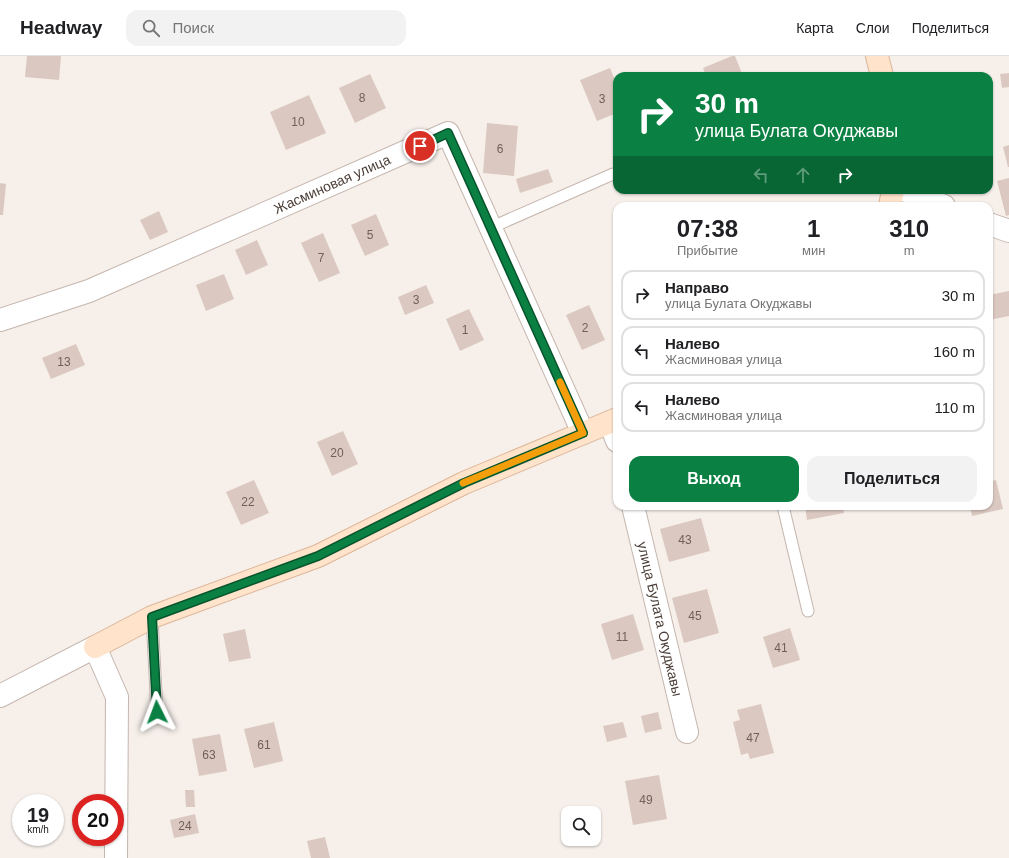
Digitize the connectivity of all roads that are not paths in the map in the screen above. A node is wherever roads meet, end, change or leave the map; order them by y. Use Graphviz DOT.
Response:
graph roads {
  1 [pos="877,56"];
  2 [pos="881,72"];
  3 [pos="613,174"];
  4 [pos="914,194"];
  5 [pos="934,202"];
  6 [pos="993,225"];
  7 [pos="490,228"];
  8 [pos="1009,231"];
  9 [pos="0,320"];
  10 [pos="613,427"];
  11 [pos="583,433"];
  12 [pos="634,510"];
  13 [pos="784,510"];
  14 [pos="808,611"];
  15 [pos="152,617"];
  16 [pos="95,647"];
  17 [pos="0,696"];
  18 [pos="157,712"];
  19 [pos="687,732"];
  20 [pos="116,858"];
  1 -- 2 [label="street"];
  3 -- 7 [label="lane"];
  4 -- 5 [label="street"];
  6 -- 8 [label="street"];
  7 -- 9 [label="street, Жасминовая улица"];
  7 -- 11 [label="street, Жасминовая улица"];
  10 -- 11 [label="street"];
  11 -- 15 [label="street"];
  12 -- 19 [label="street, улица Булата Окуджавы"];
  13 -- 14 [label="lane"];
  15 -- 16 [label="street"];
  15 -- 18 [label="lane"];
  16 -- 17 [label="street"];
  16 -- 20 [label="street"];
}
